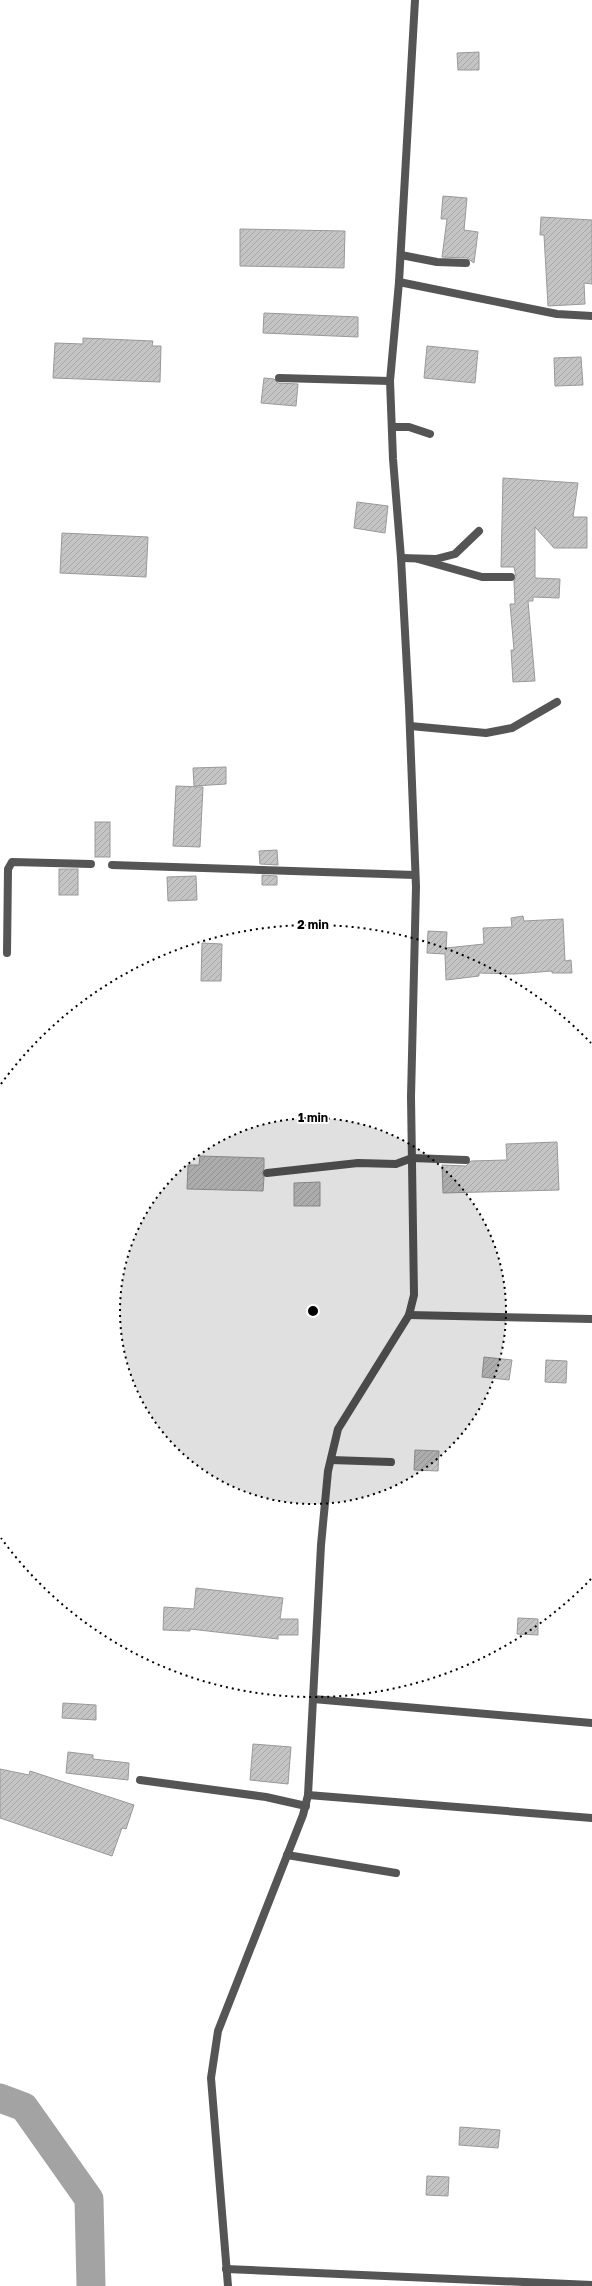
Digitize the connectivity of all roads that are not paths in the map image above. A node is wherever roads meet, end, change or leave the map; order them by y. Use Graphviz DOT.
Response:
graph roads {
  1 [pos="415,0"];
  2 [pos="401,255"];
  3 [pos="466,263"];
  4 [pos="399,282"];
  5 [pos="592,316"];
  6 [pos="279,378"];
  7 [pos="390,381"];
  8 [pos="392,427"];
  9 [pos="430,434"];
  10 [pos="479,531"];
  11 [pos="401,558"];
  12 [pos="418,559"];
  13 [pos="511,577"];
  14 [pos="557,702"];
  15 [pos="410,726"];
  16 [pos="91,864"];
  17 [pos="112,865"];
  18 [pos="415,875"];
  19 [pos="7,953"];
  20 [pos="412,1158"];
  21 [pos="466,1160"];
  22 [pos="267,1173"];
  23 [pos="409,1315"];
  24 [pos="592,1319"];
  25 [pos="331,1460"];
  26 [pos="391,1462"];
  27 [pos="313,1699"];
  28 [pos="592,1723"];
  29 [pos="140,1780"];
  30 [pos="308,1795"];
  31 [pos="306,1806"];
  32 [pos="592,1818"];
  33 [pos="287,1855"];
  34 [pos="396,1873"];
  35 [pos="226,2269"];
  36 [pos="592,2285"];
  37 [pos="228,2286"];
  1 -- 2 [label="street"];
  2 -- 3 [label="street"];
  2 -- 4 [label="street"];
  4 -- 5 [label="street"];
  4 -- 7 [label="street"];
  6 -- 7 [label="street"];
  7 -- 8 [label="street"];
  8 -- 9 [label="street"];
  8 -- 11 [label="street"];
  10 -- 12 [label="street"];
  11 -- 12 [label="street"];
  11 -- 15 [label="street"];
  12 -- 13 [label="street"];
  14 -- 15 [label="street"];
  15 -- 18 [label="street"];
  16 -- 19 [label="street"];
  17 -- 18 [label="street"];
  18 -- 20 [label="street"];
  20 -- 21 [label="street"];
  20 -- 22 [label="street"];
  20 -- 23 [label="street"];
  23 -- 24 [label="street"];
  23 -- 25 [label="street"];
  25 -- 26 [label="street"];
  25 -- 27 [label="street"];
  27 -- 28 [label="street"];
  27 -- 30 [label="street"];
  29 -- 31 [label="street"];
  30 -- 31 [label="street"];
  30 -- 32 [label="street"];
  31 -- 33 [label="street"];
  33 -- 34 [label="street"];
  33 -- 35 [label="street"];
  35 -- 36 [label="street"];
  35 -- 37 [label="street"];
}
